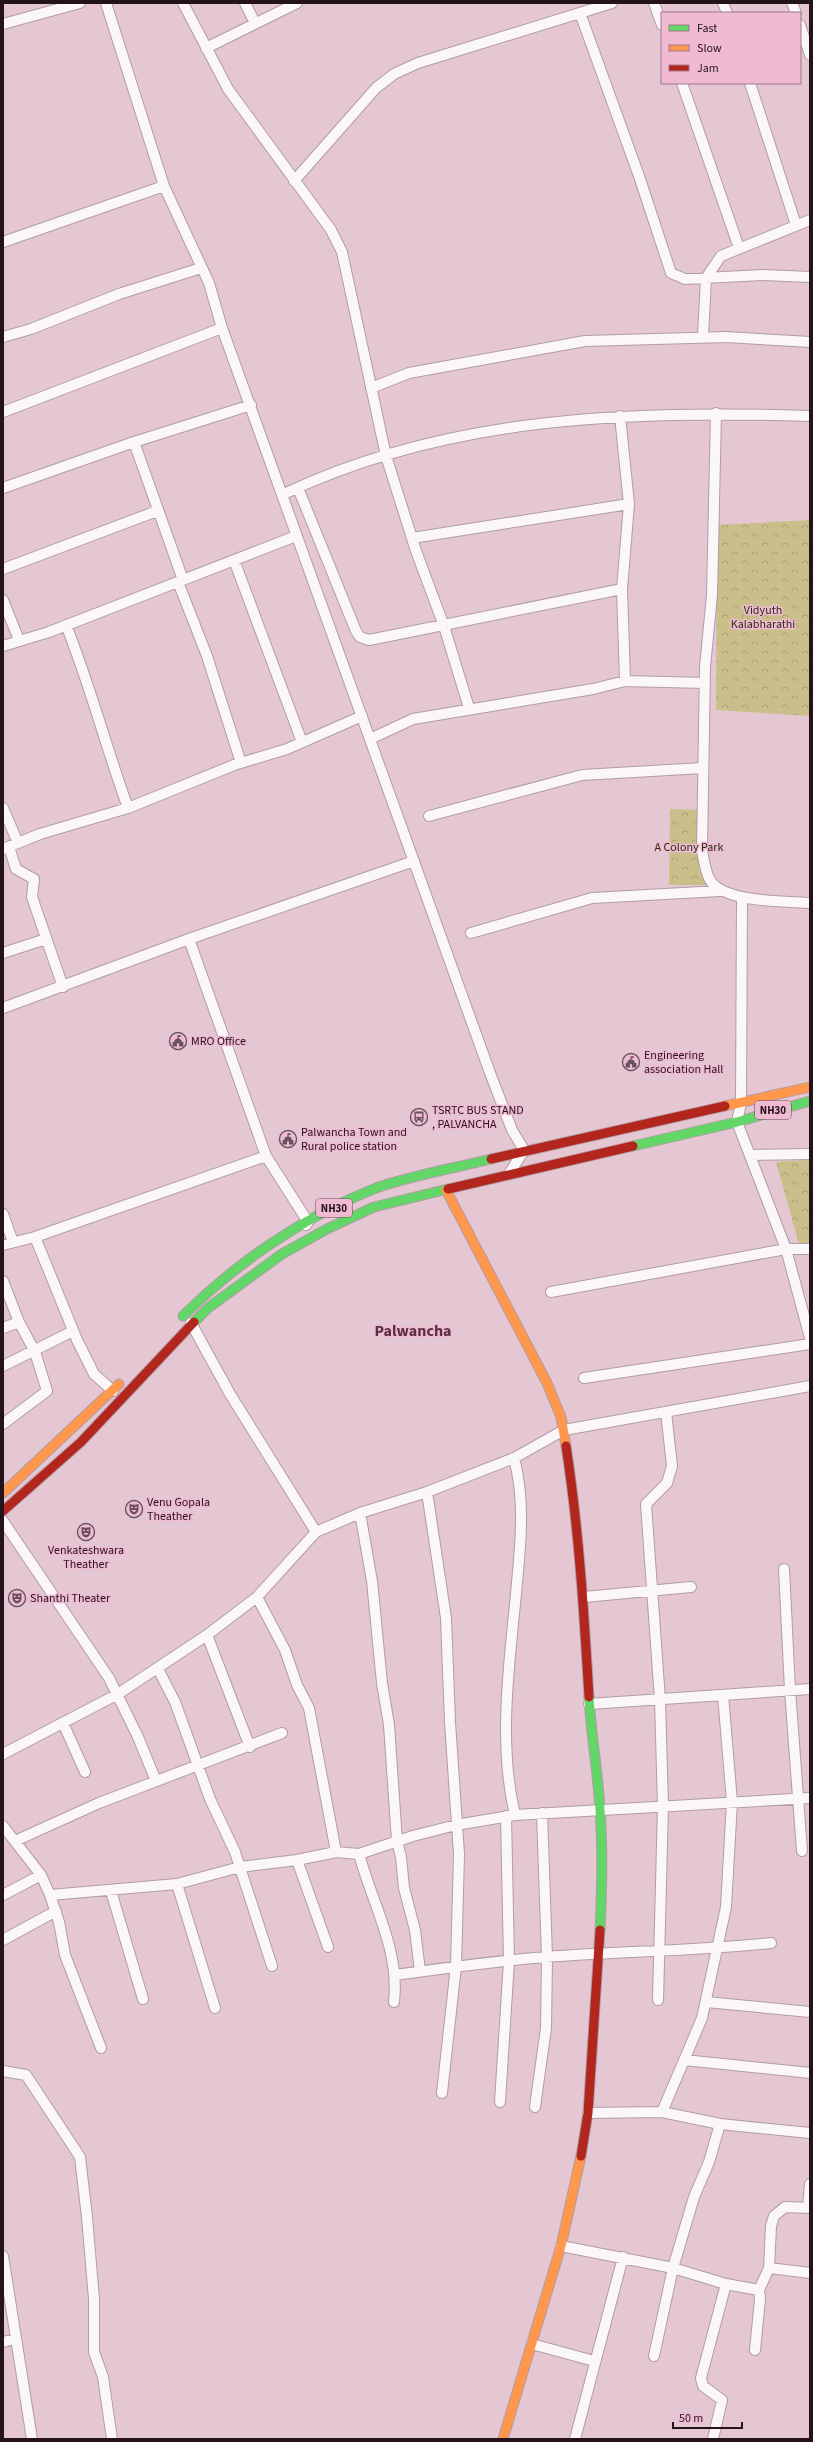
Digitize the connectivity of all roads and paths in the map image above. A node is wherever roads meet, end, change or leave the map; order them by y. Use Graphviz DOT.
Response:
graph roads {
  1 [pos="80,3"];
  2 [pos="106,3"];
  3 [pos="183,3"];
  4 [pos="245,3"];
  5 [pos="296,3"];
  6 [pos="612,3"];
  7 [pos="654,3"];
  8 [pos="580,13"];
  9 [pos="661,22"];
  10 [pos="255,23"];
  11 [pos="3,24"];
  12 [pos="801,29"];
  13 [pos="206,48"];
  14 [pos="810,55"];
  15 [pos="682,84"];
  16 [pos="750,84"];
  17 [pos="294,181"];
  18 [pos="164,186"];
  19 [pos="810,220"];
  20 [pos="796,224"];
  21 [pos="3,242"];
  22 [pos="739,248"];
  23 [pos="201,268"];
  24 [pos="810,277"];
  25 [pos="706,278"];
  26 [pos="222,328"];
  27 [pos="3,337"];
  28 [pos="704,337"];
  29 [pos="810,342"];
  30 [pos="371,388"];
  31 [pos="251,405"];
  32 [pos="4,410"];
  33 [pos="716,413"];
  34 [pos="620,416"];
  35 [pos="810,416"];
  36 [pos="134,442"];
  37 [pos="386,456"];
  38 [pos="3,488"];
  39 [pos="298,488"];
  40 [pos="286,493"];
  41 [pos="629,504"];
  42 [pos="157,511"];
  43 [pos="296,536"];
  44 [pos="412,538"];
  45 [pos="234,560"];
  46 [pos="3,569"];
  47 [pos="180,581"];
  48 [pos="622,589"];
  49 [pos="3,600"];
  50 [pos="66,625"];
  51 [pos="444,626"];
  52 [pos="19,640"];
  53 [pos="3,646"];
  54 [pos="625,681"];
  55 [pos="705,683"];
  56 [pos="469,708"];
  57 [pos="362,716"];
  58 [pos="370,739"];
  59 [pos="302,742"];
  60 [pos="241,763"];
  61 [pos="704,768"];
  62 [pos="3,808"];
  63 [pos="128,808"];
  64 [pos="429,816"];
  65 [pos="10,846"];
  66 [pos="414,861"];
  67 [pos="720,891"];
  68 [pos="742,897"];
  69 [pos="810,902"];
  70 [pos="471,933"];
  71 [pos="46,939"];
  72 [pos="189,939"];
  73 [pos="3,953"];
  74 [pos="63,987"];
  75 [pos="3,1008"];
  76 [pos="810,1086"];
  77 [pos="810,1101"];
  78 [pos="741,1103"];
  79 [pos="737,1122"];
  80 [pos="524,1150"];
  81 [pos="810,1154"];
  82 [pos="750,1155"];
  83 [pos="266,1156"];
  84 [pos="509,1174"];
  85 [pos="446,1190"];
  86 [pos="3,1214"];
  87 [pos="308,1222"];
  88 [pos="35,1237"];
  89 [pos="13,1242"];
  90 [pos="3,1245"];
  91 [pos="295,1247"];
  92 [pos="786,1249"];
  93 [pos="810,1249"];
  94 [pos="3,1281"];
  95 [pos="551,1292"];
  96 [pos="19,1322"];
  97 [pos="191,1323"];
  98 [pos="174,1324"];
  99 [pos="3,1328"];
  100 [pos="73,1331"];
  101 [pos="810,1338"];
  102 [pos="810,1344"];
  103 [pos="35,1352"];
  104 [pos="3,1366"];
  105 [pos="584,1378"];
  106 [pos="124,1380"];
  107 [pos="810,1386"];
  108 [pos="113,1391"];
  109 [pos="666,1412"];
  110 [pos="3,1424"];
  111 [pos="564,1430"];
  112 [pos="514,1458"];
  113 [pos="427,1492"];
  114 [pos="3,1493"];
  115 [pos="3,1511"];
  116 [pos="360,1513"];
  117 [pos="3,1521"];
  118 [pos="316,1532"];
  119 [pos="784,1569"];
  120 [pos="691,1587"];
  121 [pos="652,1592"];
  122 [pos="257,1597"];
  123 [pos="584,1597"];
  124 [pos="207,1635"];
  125 [pos="158,1669"];
  126 [pos="810,1688"];
  127 [pos="790,1690"];
  128 [pos="118,1694"];
  129 [pos="723,1695"];
  130 [pos="660,1700"];
  131 [pos="589,1704"];
  132 [pos="63,1723"];
  133 [pos="282,1733"];
  134 [pos="250,1747"];
  135 [pos="3,1754"];
  136 [pos="198,1766"];
  137 [pos="84,1772"];
  138 [pos="156,1781"];
  139 [pos="810,1798"];
  140 [pos="799,1799"];
  141 [pos="732,1802"];
  142 [pos="663,1806"];
  143 [pos="600,1809"];
  144 [pos="542,1813"];
  145 [pos="511,1816"];
  146 [pos="456,1825"];
  147 [pos="5,1831"];
  148 [pos="15,1841"];
  149 [pos="397,1841"];
  150 [pos="802,1851"];
  151 [pos="336,1852"];
  152 [pos="359,1854"];
  153 [pos="297,1860"];
  154 [pos="240,1867"];
  155 [pos="41,1875"];
  156 [pos="177,1884"];
  157 [pos="111,1891"];
  158 [pos="50,1895"];
  159 [pos="3,1896"];
  160 [pos="56,1911"];
  161 [pos="3,1940"];
  162 [pos="771,1943"];
  163 [pos="328,1947"];
  164 [pos="718,1949"];
  165 [pos="660,1952"];
  166 [pos="599,1955"];
  167 [pos="547,1957"];
  168 [pos="509,1961"];
  169 [pos="272,1966"];
  170 [pos="456,1966"];
  171 [pos="420,1971"];
  172 [pos="395,1975"];
  173 [pos="144,1999"];
  174 [pos="658,2000"];
  175 [pos="394,2002"];
  176 [pos="706,2002"];
  177 [pos="215,2008"];
  178 [pos="810,2012"];
  179 [pos="101,2048"];
  180 [pos="684,2060"];
  181 [pos="3,2071"];
  182 [pos="810,2073"];
  183 [pos="442,2093"];
  184 [pos="500,2102"];
  185 [pos="535,2107"];
  186 [pos="662,2112"];
  187 [pos="588,2113"];
  188 [pos="720,2124"];
  189 [pos="810,2133"];
  190 [pos="810,2184"];
  191 [pos="809,2208"];
  192 [pos="561,2246"];
  193 [pos="3,2256"];
  194 [pos="623,2258"];
  195 [pos="673,2268"];
  196 [pos="769,2268"];
  197 [pos="810,2272"];
  198 [pos="726,2284"];
  199 [pos="759,2290"];
  200 [pos="15,2339"];
  201 [pos="3,2342"];
  202 [pos="532,2344"];
  203 [pos="755,2350"];
  204 [pos="654,2356"];
  205 [pos="594,2361"];
  206 [pos="32,2439"];
  207 [pos="112,2439"];
  208 [pos="503,2439"];
  209 [pos="575,2439"];
  210 [pos="713,2439"];
  1 -- 11 [label="street"];
  2 -- 18 [label="street"];
  3 -- 13 [label="street"];
  4 -- 10 [label="street"];
  5 -- 10 [label="street"];
  6 -- 8 [label="street"];
  7 -- 9 [label="street"];
  8 -- 17 [label="street"];
  8 -- 25 [label="street"];
  10 -- 13 [label="street"];
  12 -- 14 [label="street"];
  13 -- 17 [label="street"];
  15 -- 22 [label="street"];
  16 -- 20 [label="street"];
  17 -- 30 [label="street"];
  18 -- 21 [label="street"];
  18 -- 23 [label="street"];
  19 -- 20 [label="street"];
  20 -- 22 [label="street"];
  22 -- 25 [label="street"];
  23 -- 26 [label="street"];
  23 -- 27 [label="street"];
  24 -- 25 [label="street"];
  25 -- 28 [label="street"];
  26 -- 31 [label="street"];
  26 -- 32 [label="street"];
  28 -- 29 [label="street"];
  28 -- 30 [label="street"];
  30 -- 37 [label="street"];
  31 -- 36 [label="street"];
  31 -- 43 [label="street"];
  33 -- 34 [label="street"];
  33 -- 35 [label="street"];
  33 -- 55 [label="street"];
  34 -- 37 [label="street"];
  34 -- 41 [label="street"];
  36 -- 38 [label="street"];
  36 -- 42 [label="street"];
  37 -- 39 [label="street"];
  37 -- 44 [label="street"];
  39 -- 40 [label="street"];
  39 -- 51 [label="street"];
  41 -- 44 [label="street"];
  41 -- 48 [label="street"];
  42 -- 46 [label="street"];
  42 -- 47 [label="street"];
  43 -- 45 [label="street"];
  43 -- 57 [label="street"];
  44 -- 51 [label="street"];
  45 -- 47 [label="street"];
  45 -- 59 [label="street"];
  47 -- 50 [label="street"];
  47 -- 60 [label="street"];
  48 -- 51 [label="street"];
  48 -- 54 [label="street"];
  49 -- 52 [label="street"];
  50 -- 52 [label="street"];
  50 -- 63 [label="street"];
  51 -- 56 [label="street"];
  52 -- 53 [label="street"];
  54 -- 55 [label="street"];
  54 -- 56 [label="street"];
  55 -- 61 [label="street"];
  56 -- 58 [label="street"];
  57 -- 58 [label="street"];
  57 -- 59 [label="street"];
  58 -- 66 [label="street"];
  59 -- 60 [label="street"];
  60 -- 63 [label="street"];
  61 -- 64 [label="street"];
  61 -- 67 [label="street"];
  62 -- 65 [label="street"];
  63 -- 65 [label="street"];
  65 -- 71 [label="street"];
  66 -- 72 [label="street"];
  66 -- 80 [label="street"];
  67 -- 68 [label="street"];
  67 -- 70 [label="street"];
  68 -- 69 [label="street"];
  68 -- 78 [label="street"];
  71 -- 73 [label="street"];
  71 -- 74 [label="street"];
  72 -- 74 [label="street"];
  72 -- 83 [label="street"];
  74 -- 75 [label="street"];
  76 -- 78 [label="main road, NH30"];
  77 -- 79 [label="main road, NH30"];
  78 -- 79 [label="street"];
  78 -- 80 [label="main road, NH30"];
  79 -- 82 [label="street"];
  79 -- 84 [label="main road, NH30"];
  80 -- 84 [label="street"];
  80 -- 87 [label="main road, NH30"];
  81 -- 82 [label="street"];
  82 -- 92 [label="street"];
  83 -- 87 [label="street"];
  83 -- 88 [label="street"];
  84 -- 85 [label="main road, NH30"];
  85 -- 91 [label="main road, NH30"];
  85 -- 111 [label="main road"];
  86 -- 89 [label="street"];
  87 -- 91 [label="street"];
  87 -- 98 [label="main road, NH30"];
  88 -- 89 [label="street"];
  88 -- 100 [label="street"];
  89 -- 90 [label="street"];
  91 -- 97 [label="main road, NH30"];
  92 -- 93 [label="street"];
  92 -- 95 [label="street"];
  92 -- 101 [label="street"];
  94 -- 96 [label="street"];
  96 -- 99 [label="street"];
  96 -- 103 [label="street"];
  97 -- 115 [label="main road, NH30"];
  97 -- 118 [label="street"];
  100 -- 103 [label="street"];
  100 -- 108 [label="street"];
  102 -- 105 [label="street"];
  103 -- 104 [label="street"];
  103 -- 110 [label="street"];
  106 -- 108 [label="main road"];
  107 -- 109 [label="street"];
  108 -- 114 [label="main road"];
  109 -- 111 [label="street"];
  109 -- 121 [label="street"];
  111 -- 112 [label="street"];
  111 -- 123 [label="main road"];
  112 -- 113 [label="street"];
  112 -- 145 [label="street"];
  113 -- 116 [label="street"];
  113 -- 146 [label="street"];
  116 -- 118 [label="street"];
  116 -- 149 [label="street"];
  117 -- 128 [label="street"];
  118 -- 122 [label="street"];
  119 -- 127 [label="street"];
  120 -- 121 [label="street"];
  121 -- 123 [label="street"];
  121 -- 130 [label="street"];
  122 -- 124 [label="street"];
  122 -- 151 [label="street"];
  123 -- 131 [label="main road"];
  124 -- 125 [label="street"];
  124 -- 134 [label="street"];
  125 -- 128 [label="street"];
  125 -- 136 [label="street"];
  126 -- 127 [label="street"];
  127 -- 129 [label="street"];
  127 -- 140 [label="street"];
  128 -- 132 [label="street"];
  128 -- 138 [label="street"];
  129 -- 130 [label="street"];
  129 -- 141 [label="street"];
  130 -- 131 [label="street"];
  130 -- 142 [label="street"];
  131 -- 143 [label="main road"];
  132 -- 135 [label="street"];
  132 -- 137 [label="street"];
  133 -- 134 [label="street"];
  134 -- 136 [label="street"];
  136 -- 138 [label="street"];
  136 -- 154 [label="street"];
  138 -- 148 [label="street"];
  139 -- 140 [label="street"];
  140 -- 141 [label="street"];
  140 -- 150 [label="street"];
  141 -- 142 [label="street"];
  141 -- 164 [label="street"];
  142 -- 143 [label="street"];
  142 -- 165 [label="street"];
  143 -- 144 [label="street"];
  143 -- 166 [label="main road"];
  144 -- 145 [label="street"];
  144 -- 167 [label="street"];
  145 -- 146 [label="street"];
  145 -- 168 [label="street"];
  146 -- 149 [label="street"];
  146 -- 170 [label="street"];
  147 -- 148 [label="street"];
  148 -- 155 [label="street"];
  149 -- 152 [label="street"];
  149 -- 171 [label="street"];
  151 -- 152 [label="street"];
  151 -- 153 [label="street"];
  152 -- 172 [label="street"];
  153 -- 154 [label="street"];
  153 -- 163 [label="street"];
  154 -- 156 [label="street"];
  154 -- 169 [label="street"];
  155 -- 158 [label="street"];
  155 -- 159 [label="street"];
  156 -- 157 [label="street"];
  156 -- 177 [label="street"];
  157 -- 158 [label="street"];
  157 -- 173 [label="street"];
  158 -- 160 [label="street"];
  160 -- 161 [label="street"];
  160 -- 179 [label="street"];
  162 -- 164 [label="street"];
  164 -- 165 [label="street"];
  164 -- 176 [label="street"];
  165 -- 166 [label="street"];
  165 -- 174 [label="street"];
  166 -- 167 [label="street"];
  166 -- 187 [label="main road"];
  167 -- 168 [label="street"];
  167 -- 185 [label="street"];
  168 -- 170 [label="street"];
  168 -- 184 [label="street"];
  170 -- 171 [label="street"];
  170 -- 183 [label="street"];
  171 -- 172 [label="street"];
  172 -- 175 [label="street"];
  176 -- 178 [label="street"];
  176 -- 180 [label="street"];
  180 -- 182 [label="street"];
  180 -- 186 [label="street"];
  181 -- 207 [label="street"];
  186 -- 187 [label="street"];
  186 -- 188 [label="street"];
  187 -- 192 [label="main road"];
  188 -- 189 [label="street"];
  188 -- 195 [label="street"];
  190 -- 191 [label="street"];
  191 -- 196 [label="street"];
  192 -- 194 [label="street"];
  192 -- 202 [label="main road"];
  193 -- 200 [label="street"];
  194 -- 195 [label="street"];
  194 -- 205 [label="street"];
  195 -- 198 [label="street"];
  195 -- 204 [label="street"];
  196 -- 197 [label="street"];
  196 -- 199 [label="street"];
  198 -- 199 [label="street"];
  198 -- 210 [label="street"];
  199 -- 203 [label="street"];
  200 -- 201 [label="street"];
  200 -- 206 [label="street"];
  202 -- 205 [label="street"];
  202 -- 208 [label="main road"];
  205 -- 209 [label="street"];
}
